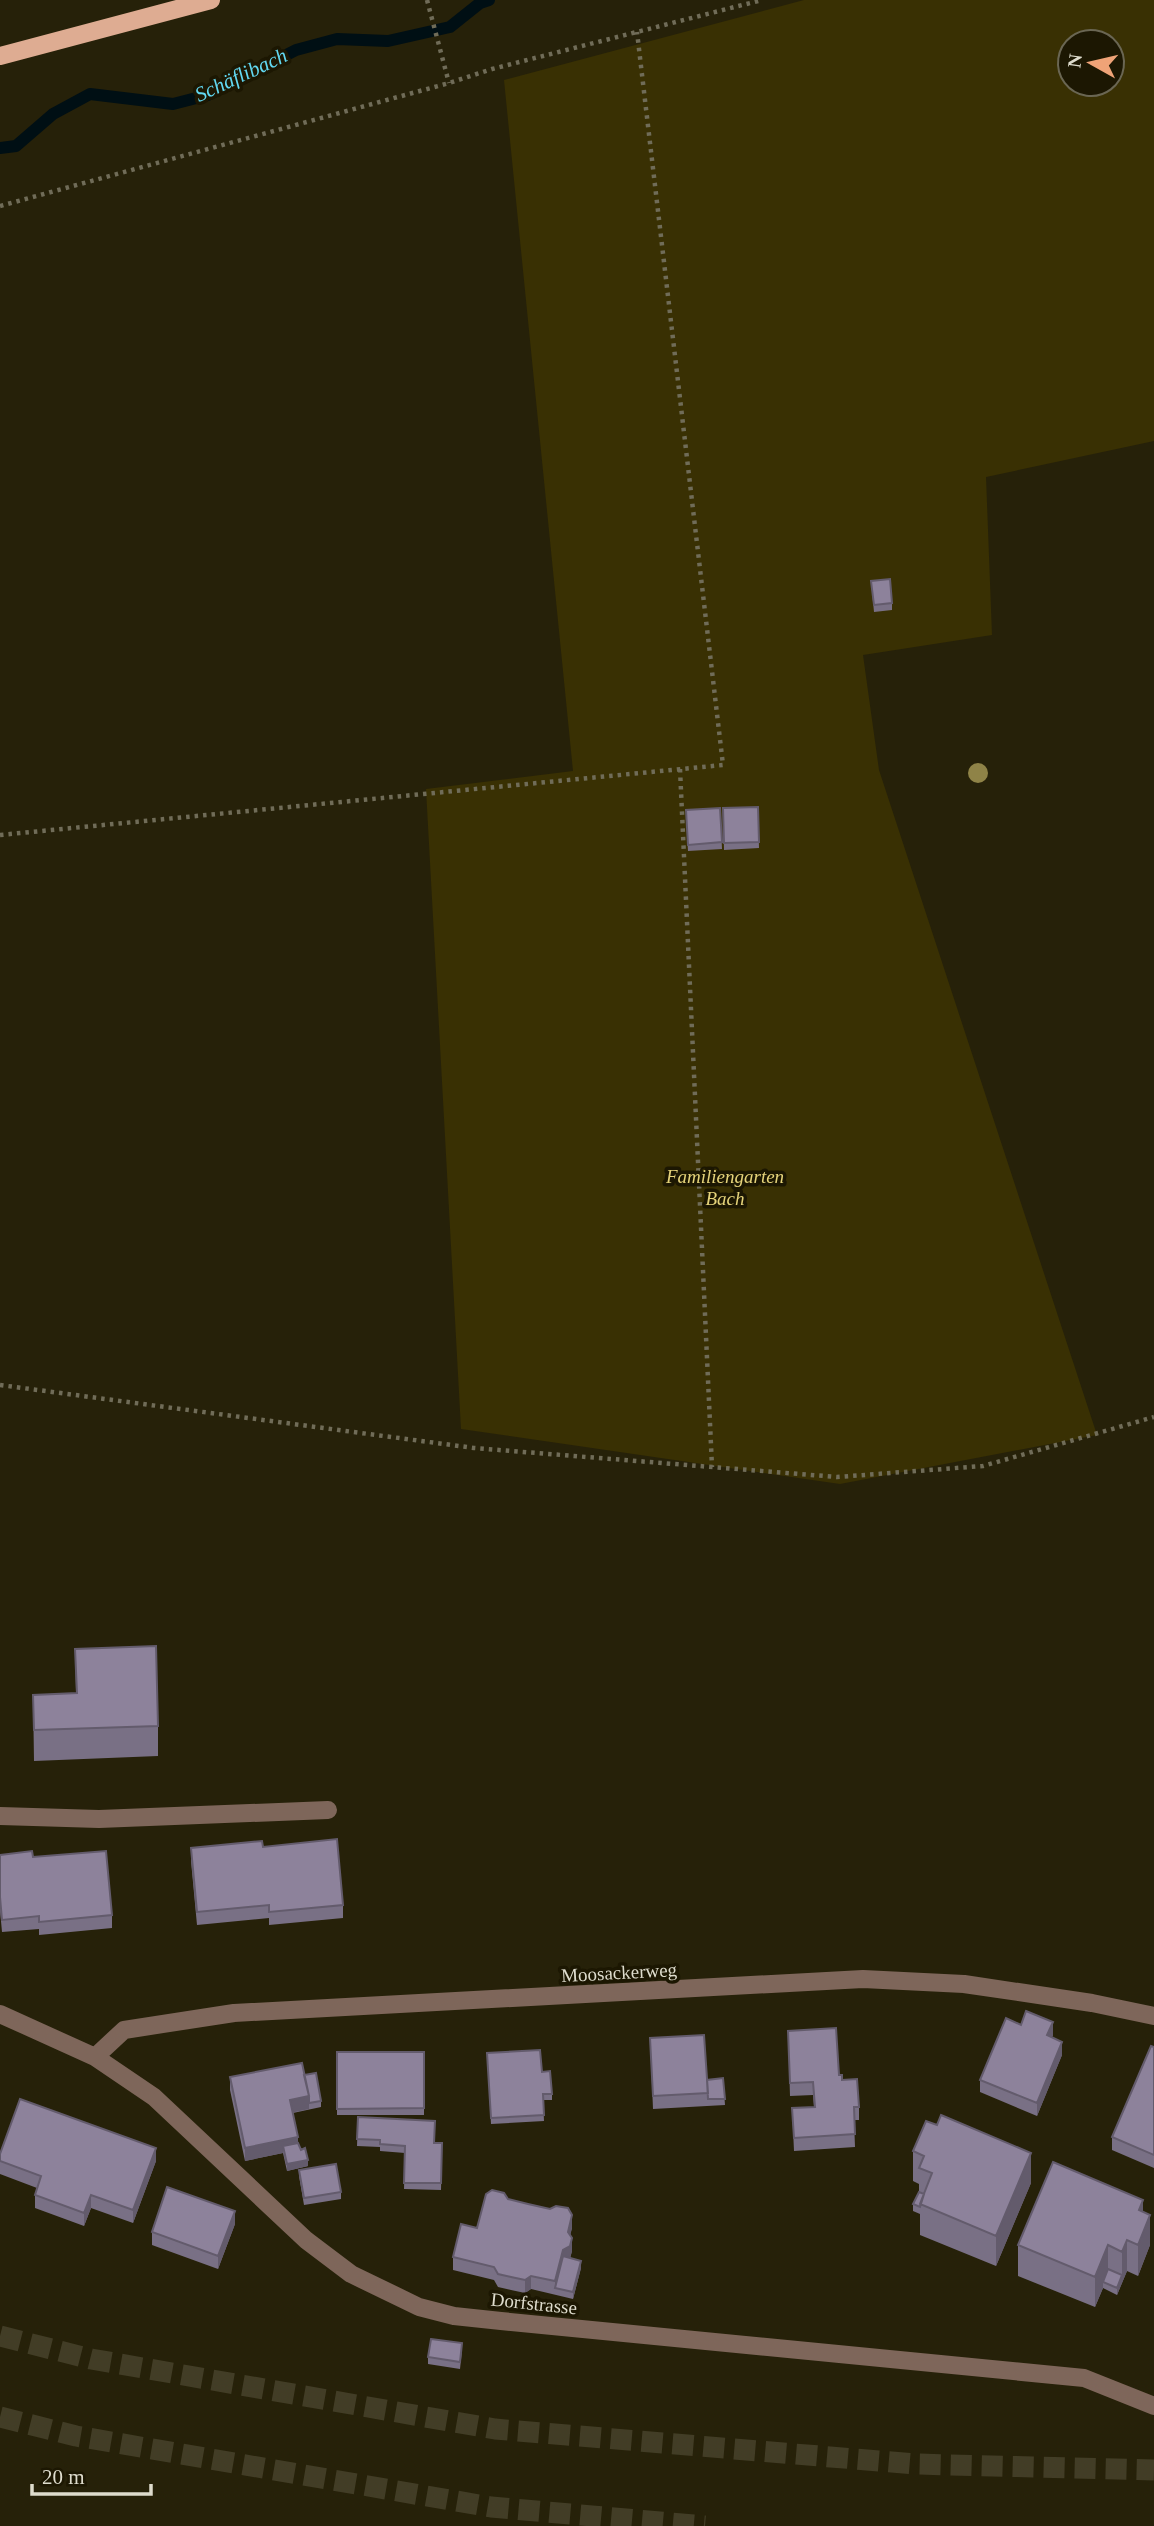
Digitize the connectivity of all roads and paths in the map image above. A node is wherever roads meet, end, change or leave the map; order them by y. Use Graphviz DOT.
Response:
graph roads {
  1 [pos="211,0"];
  2 [pos="427,0"];
  3 [pos="762,0"];
  4 [pos="638,32"];
  5 [pos="0,56"];
  6 [pos="449,83"];
  7 [pos="0,206"];
  8 [pos="680,769"];
  9 [pos="0,835"];
  10 [pos="0,1385"];
  11 [pos="1154,1417"];
  12 [pos="712,1467"];
  13 [pos="328,1810"];
  14 [pos="0,1816"];
  15 [pos="0,2014"];
  16 [pos="1154,2016"];
  17 [pos="95,2057"];
  18 [pos="1154,2406"];
  1 -- 5 [label="main road"];
  2 -- 6 [label="path"];
  3 -- 4 [label="path"];
  4 -- 6 [label="path"];
  4 -- 8 [label="path"];
  6 -- 7 [label="path"];
  8 -- 9 [label="path"];
  8 -- 12 [label="path"];
  10 -- 12 [label="path"];
  11 -- 12 [label="path"];
  13 -- 14 [label="street"];
  15 -- 17 [label="street, Dorfstrasse"];
  16 -- 17 [label="street, Moosackerweg"];
  17 -- 18 [label="street, Dorfstrasse"];
}
